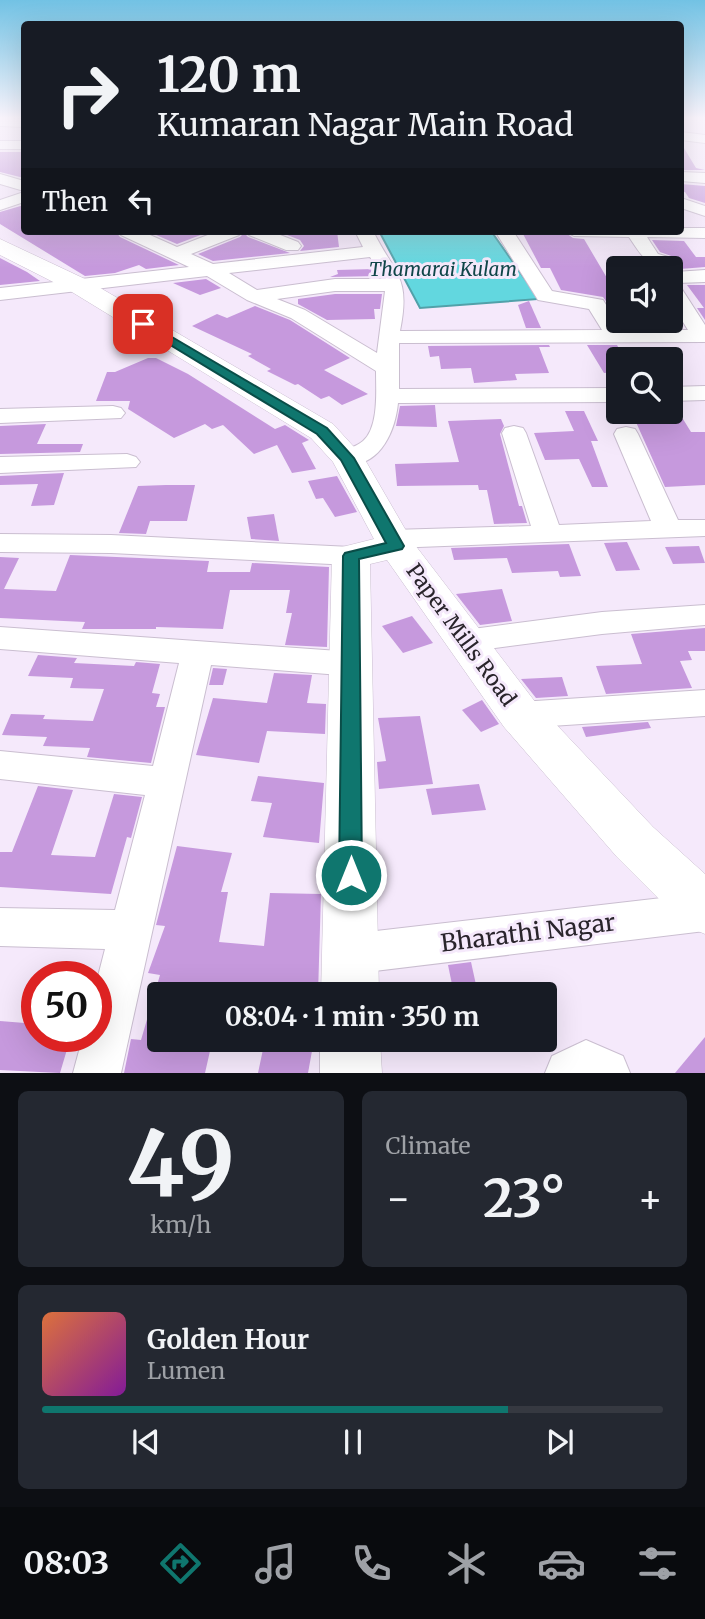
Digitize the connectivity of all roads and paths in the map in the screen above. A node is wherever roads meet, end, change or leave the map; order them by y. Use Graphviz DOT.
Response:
graph roads {
  1 [pos="684,177"];
  2 [pos="705,178"];
  3 [pos="0,179"];
  4 [pos="21,185"];
  5 [pos="21,198"];
  6 [pos="684,204"];
  7 [pos="0,205"];
  8 [pos="705,211"];
  9 [pos="684,233"];
  10 [pos="705,233"];
  11 [pos="136,235"];
  12 [pos="223,235"];
  13 [pos="265,235"];
  14 [pos="366,235"];
  15 [pos="507,235"];
  16 [pos="636,235"];
  17 [pos="0,246"];
  18 [pos="292,246"];
  19 [pos="374,251"];
  20 [pos="176,254"];
  21 [pos="651,256"];
  22 [pos="209,269"];
  23 [pos="683,275"];
  24 [pos="705,276"];
  25 [pos="76,284"];
  26 [pos="394,285"];
  27 [pos="0,293"];
  28 [pos="683,293"];
  29 [pos="254,296"];
  30 [pos="696,313"];
  31 [pos="703,336"];
  32 [pos="389,337"];
  33 [pos="616,337"];
  34 [pos="388,369"];
  35 [pos="705,393"];
  36 [pos="683,394"];
  37 [pos="606,395"];
  38 [pos="388,396"];
  39 [pos="113,413"];
  40 [pos="0,416"];
  41 [pos="514,433"];
  42 [pos="626,434"];
  43 [pos="347,458"];
  44 [pos="127,461"];
  45 [pos="0,465"];
  46 [pos="705,528"];
  47 [pos="669,530"];
  48 [pos="548,534"];
  49 [pos="0,542"];
  50 [pos="380,547"];
  51 [pos="705,615"];
  52 [pos="0,638"];
  53 [pos="465,641"];
  54 [pos="198,653"];
  55 [pos="353,664"];
  56 [pos="705,703"];
  57 [pos="520,715"];
  58 [pos="0,765"];
  59 [pos="167,782"];
  60 [pos="690,876"];
  61 [pos="705,910"];
  62 [pos="0,927"];
  63 [pos="131,930"];
  64 [pos="350,974"];
  65 [pos="351,1052"];
  66 [pos="97,1073"];
  67 [pos="351,1073"];
  68 [pos="569,1073"];
  69 [pos="606,1073"];
  1 -- 2 [label="street"];
  3 -- 4 [label="street"];
  5 -- 7 [label="street"];
  6 -- 8 [label="street"];
  9 -- 10 [label="street"];
  11 -- 20 [label="street"];
  12 -- 20 [label="street"];
  13 -- 18 [label="street"];
  14 -- 19 [label="street"];
  15 -- 33 [label="street"];
  16 -- 21 [label="street"];
  17 -- 25 [label="main road, Paper Mills Road"];
  19 -- 22 [label="street"];
  19 -- 26 [label="street"];
  20 -- 22 [label="street"];
  22 -- 25 [label="street"];
  22 -- 29 [label="street"];
  23 -- 24 [label="street"];
  25 -- 27 [label="street"];
  25 -- 43 [label="main road, Paper Mills Road"];
  26 -- 29 [label="street"];
  26 -- 32 [label="street"];
  28 -- 30 [label="street"];
  29 -- 34 [label="street"];
  30 -- 31 [label="street"];
  31 -- 33 [label="street"];
  32 -- 33 [label="street"];
  32 -- 34 [label="street"];
  34 -- 38 [label="street"];
  35 -- 36 [label="street"];
  37 -- 38 [label="street"];
  38 -- 43 [label="street"];
  39 -- 40 [label="street"];
  41 -- 48 [label="street"];
  42 -- 47 [label="street"];
  43 -- 50 [label="main road, Paper Mills Road"];
  44 -- 45 [label="street"];
  46 -- 47 [label="street"];
  47 -- 48 [label="street"];
  48 -- 50 [label="street"];
  49 -- 50 [label="street"];
  50 -- 53 [label="main road, Paper Mills Road"];
  50 -- 55 [label="main road"];
  51 -- 53 [label="street"];
  52 -- 54 [label="street"];
  53 -- 57 [label="main road, Paper Mills Road"];
  54 -- 55 [label="street"];
  54 -- 59 [label="street"];
  55 -- 64 [label="main road"];
  56 -- 57 [label="street"];
  57 -- 60 [label="main road, Paper Mills Road"];
  58 -- 59 [label="street"];
  59 -- 63 [label="street"];
  60 -- 61 [label="main road, Paper Mills Road"];
  61 -- 64 [label="street, Bharathi Nagar"];
  62 -- 63 [label="street"];
  63 -- 66 [label="street"];
  65 -- 67 [label="main road"];
  68 -- 69 [label="street"];
}
